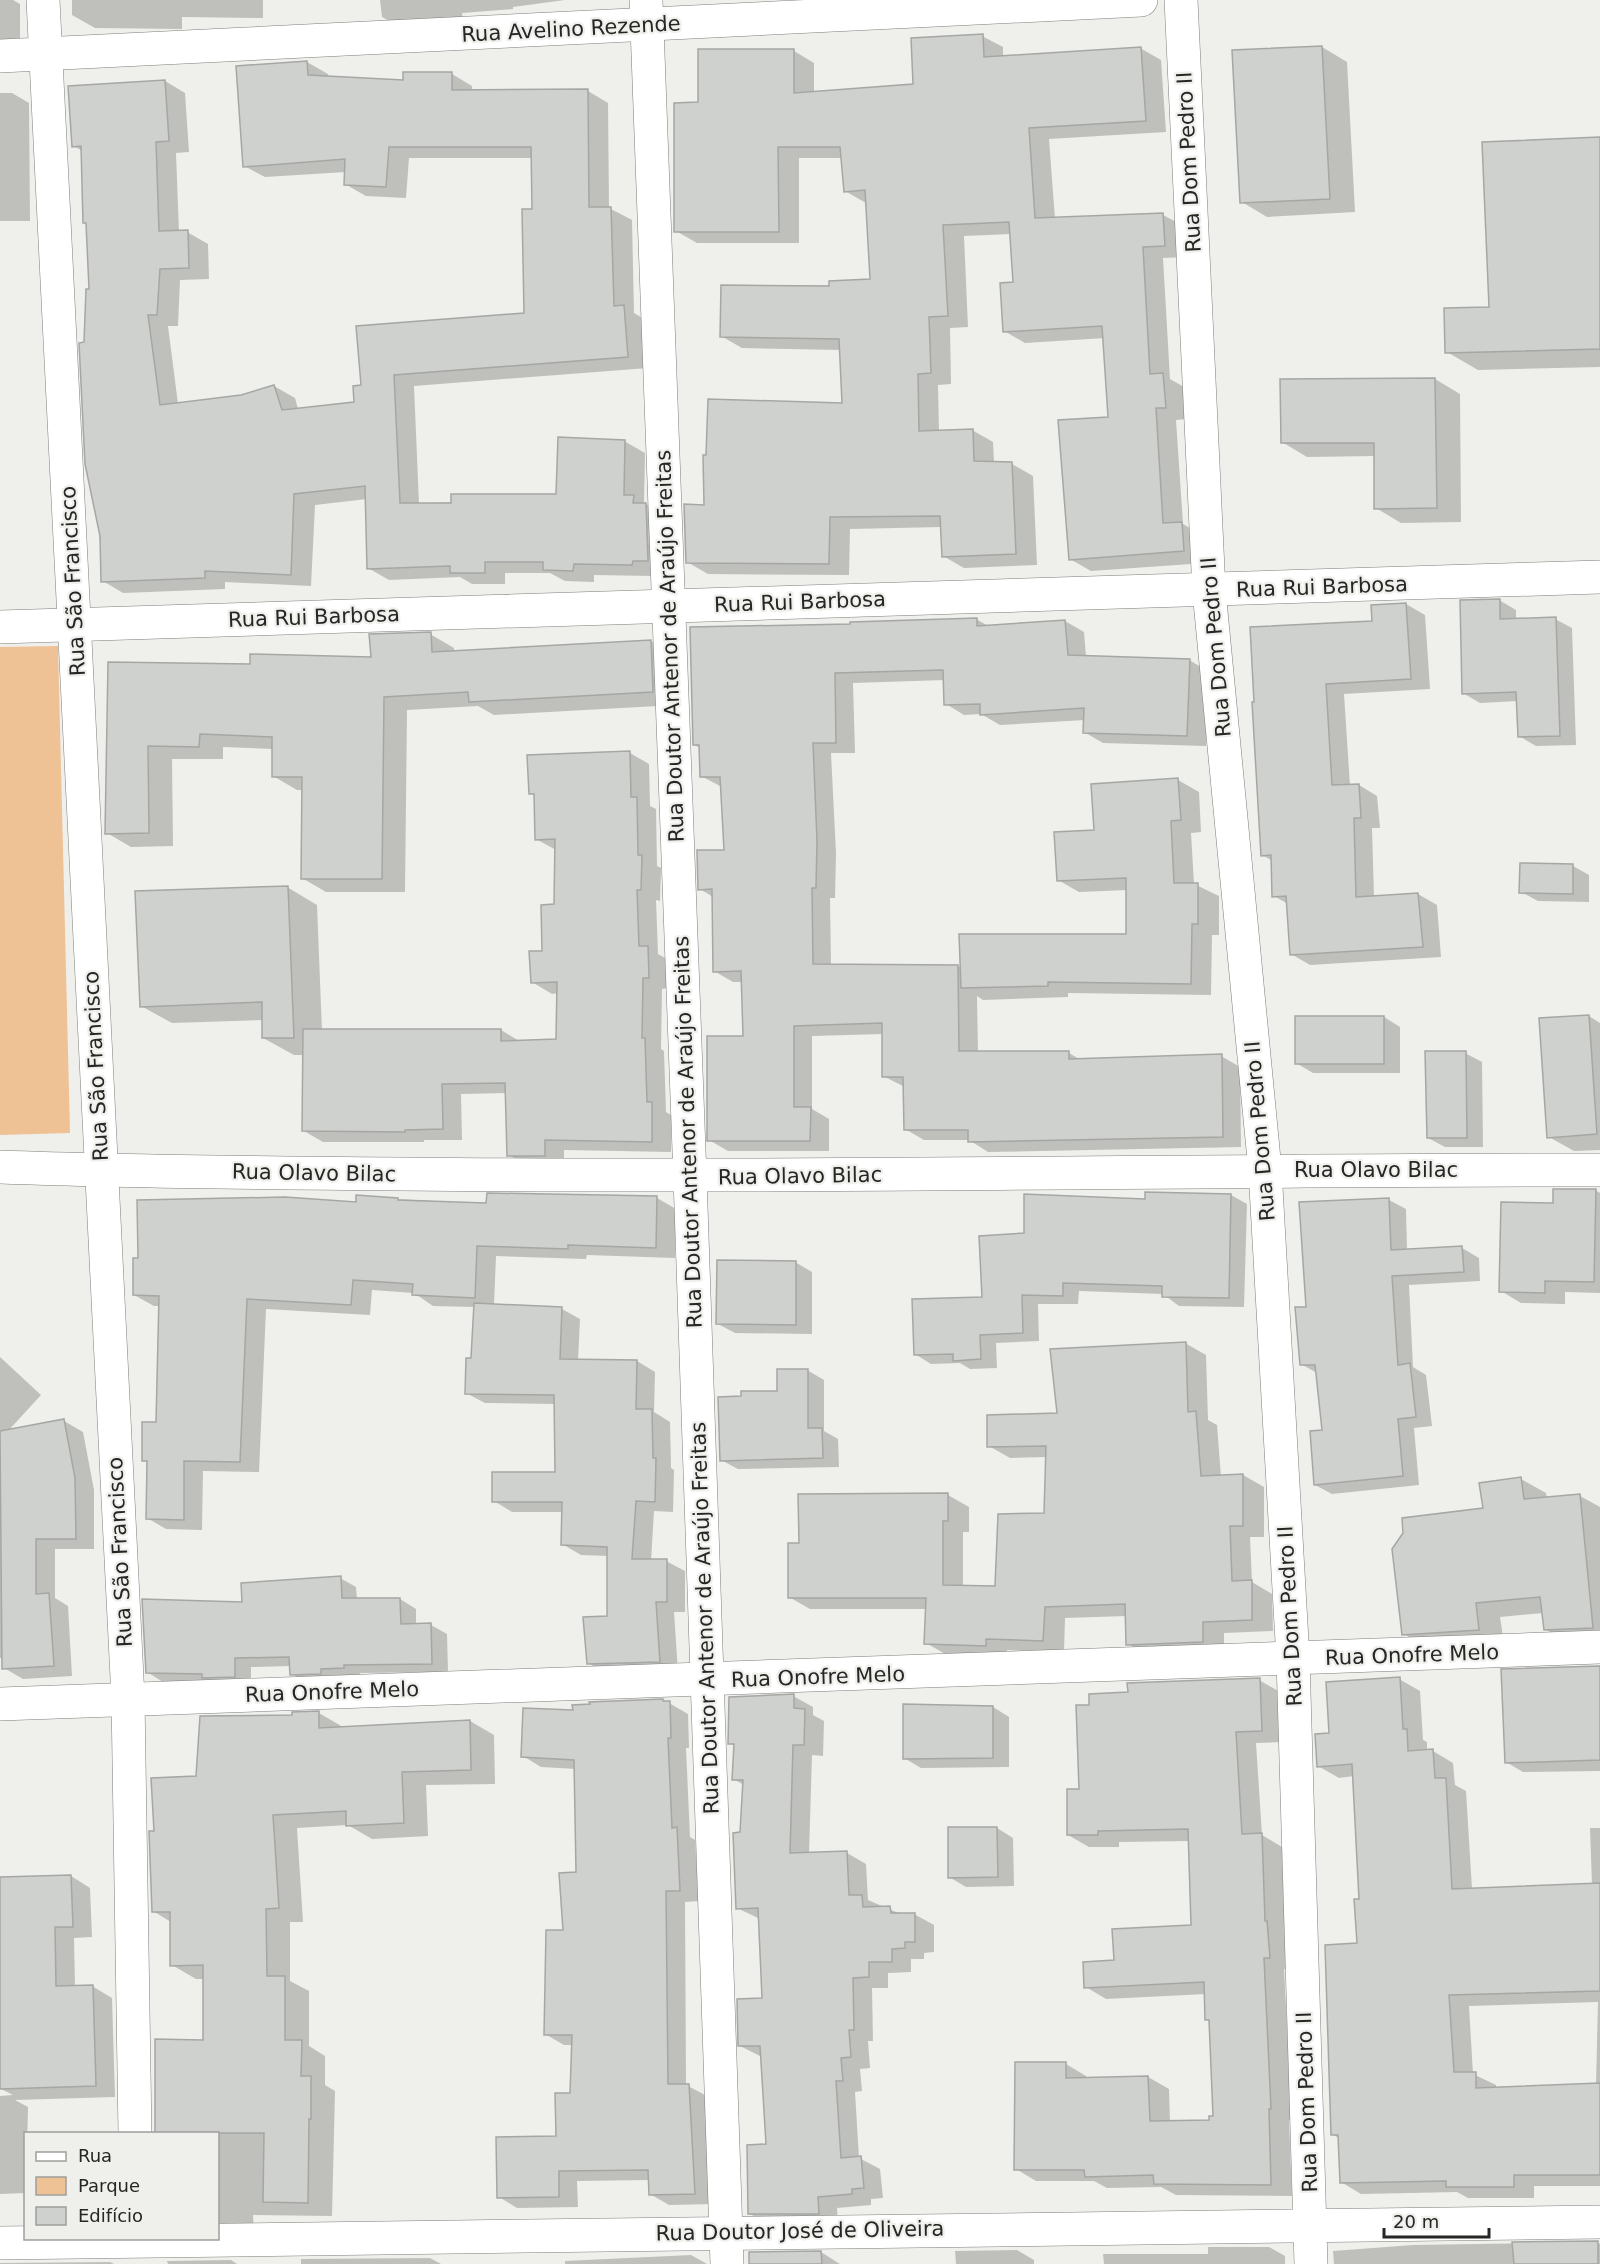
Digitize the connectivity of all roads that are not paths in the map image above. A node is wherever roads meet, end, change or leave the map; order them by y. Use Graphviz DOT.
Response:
graph roads {
  1 [pos="43,0"];
  2 [pos="1141,0"];
  3 [pos="1181,0"];
  4 [pos="646,13"];
  5 [pos="45,53"];
  6 [pos="0,56"];
  7 [pos="1600,577"];
  8 [pos="1209,591"];
  9 [pos="668,606"];
  10 [pos="76,625"];
  11 [pos="0,627"];
  12 [pos="0,1167"];
  13 [pos="1265,1170"];
  14 [pos="1600,1170"];
  15 [pos="101,1171"];
  16 [pos="690,1177"];
  17 [pos="1600,1647"];
  18 [pos="1293,1659"];
  19 [pos="706,1681"];
  20 [pos="128,1698"];
  21 [pos="0,1704"];
  22 [pos="135,2132"];
  23 [pos="1600,2222"];
  24 [pos="1311,2224"];
  25 [pos="0,2243"];
  26 [pos="137,2248"];
  27 [pos="726,2248"];
  28 [pos="1311,2264"];
  1 -- 5 [label="street, Rua São Francisco"];
  2 -- 4 [label="street, Rua Avelino Rezende"];
  3 -- 8 [label="street, Rua Dom Pedro II"];
  4 -- 5 [label="street, Rua Avelino Rezende"];
  4 -- 9 [label="street, Rua Doutor Antenor de Araújo Freitas"];
  5 -- 6 [label="street, Rua Avelino Rezende"];
  5 -- 10 [label="street, Rua São Francisco"];
  7 -- 8 [label="street, Rua Rui Barbosa"];
  8 -- 9 [label="street, Rua Rui Barbosa"];
  8 -- 13 [label="street, Rua Dom Pedro II"];
  9 -- 10 [label="street, Rua Rui Barbosa"];
  9 -- 16 [label="street, Rua Doutor Antenor de Araújo Freitas"];
  10 -- 11 [label="street, Rua Rui Barbosa"];
  10 -- 15 [label="street, Rua São Francisco"];
  12 -- 15 [label="street, Rua Olavo Bilac"];
  13 -- 14 [label="street, Rua Olavo Bilac"];
  13 -- 16 [label="street, Rua Olavo Bilac"];
  13 -- 18 [label="street, Rua Dom Pedro II"];
  15 -- 16 [label="street, Rua Olavo Bilac"];
  15 -- 20 [label="street, Rua São Francisco"];
  16 -- 19 [label="street, Rua Doutor Antenor de Araújo Freitas"];
  17 -- 18 [label="street, Rua Onofre Melo"];
  18 -- 19 [label="street, Rua Onofre Melo"];
  18 -- 24 [label="street, Rua Dom Pedro II"];
  19 -- 20 [label="street, Rua Onofre Melo"];
  19 -- 27 [label="street, Rua Doutor Antenor de Araújo Freitas"];
  20 -- 21 [label="street, Rua Onofre Melo"];
  20 -- 22 [label="street, Rua São Francisco"];
  23 -- 24 [label="street, Rua Doutor José de Oliveira"];
  24 -- 27 [label="street, Rua Doutor José de Oliveira"];
  24 -- 28 [label="street, Rua Dom Pedro II"];
  25 -- 26 [label="street, Rua Doutor José de Oliveira"];
  26 -- 27 [label="street, Rua Doutor José de Oliveira"];
}
